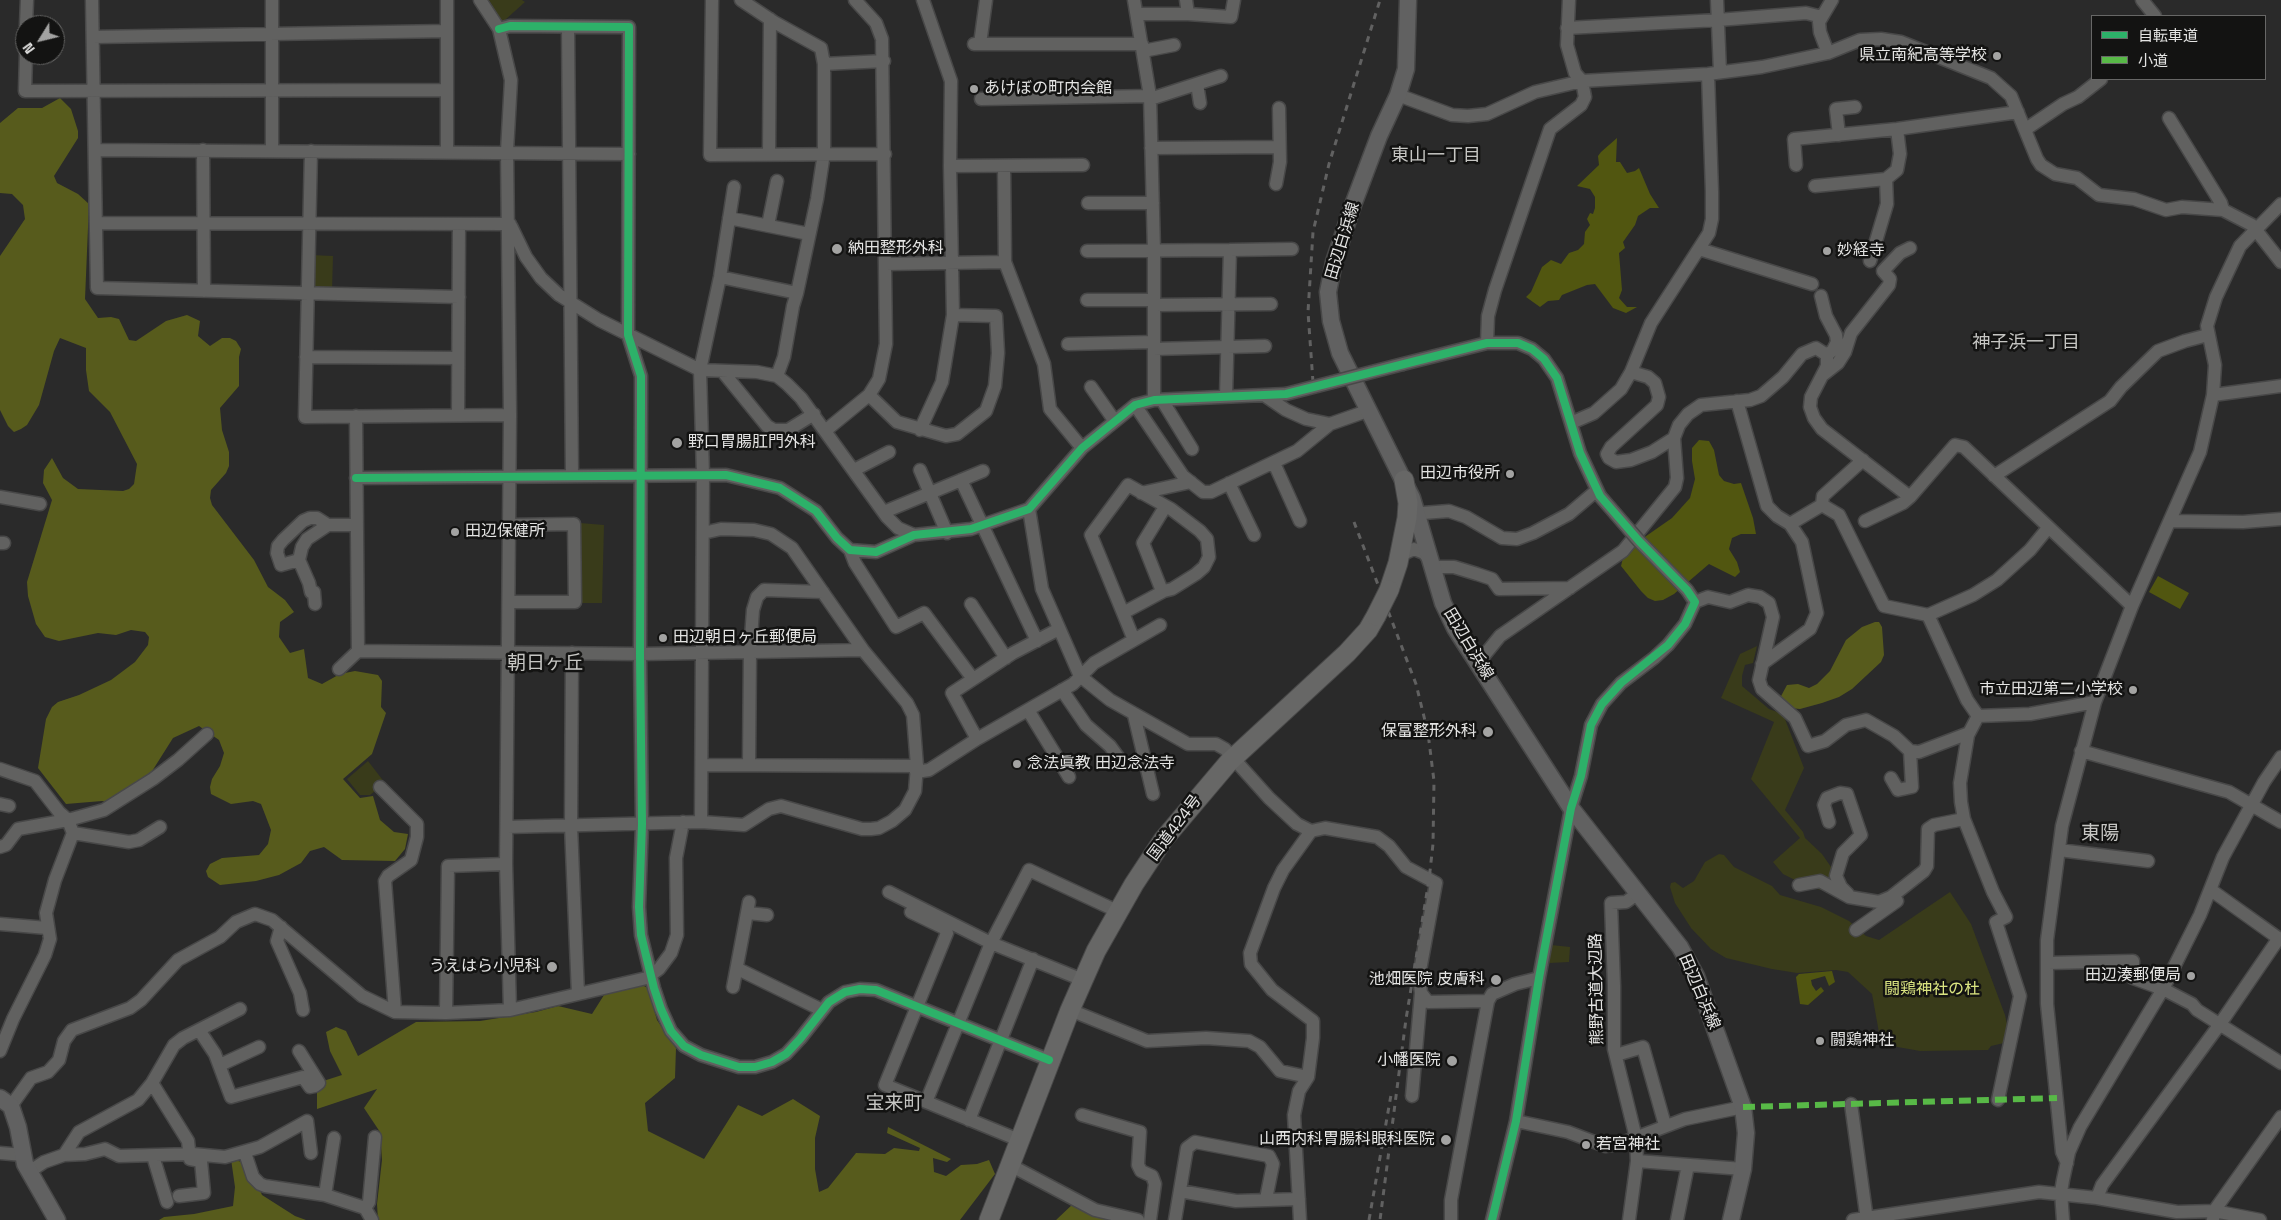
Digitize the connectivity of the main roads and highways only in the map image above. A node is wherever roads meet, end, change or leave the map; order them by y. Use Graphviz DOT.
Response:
graph roads {
  1 [pos="1408,0"];
  2 [pos="1404,480"];
  3 [pos="1412,517"];
  4 [pos="5,1102"];
  5 [pos="56,1220"];
  6 [pos="989,1220"];
  7 [pos="1731,1220"];
  1 -- 2 [label="main road, 田辺白浜線"];
  2 -- 3 [label="highway, 国道424号"];
  3 -- 6 [label="highway, 国道424号, bridge"];
  3 -- 7 [label="main road, 田辺白浜線"];
  4 -- 5 [label="main road"];
}
